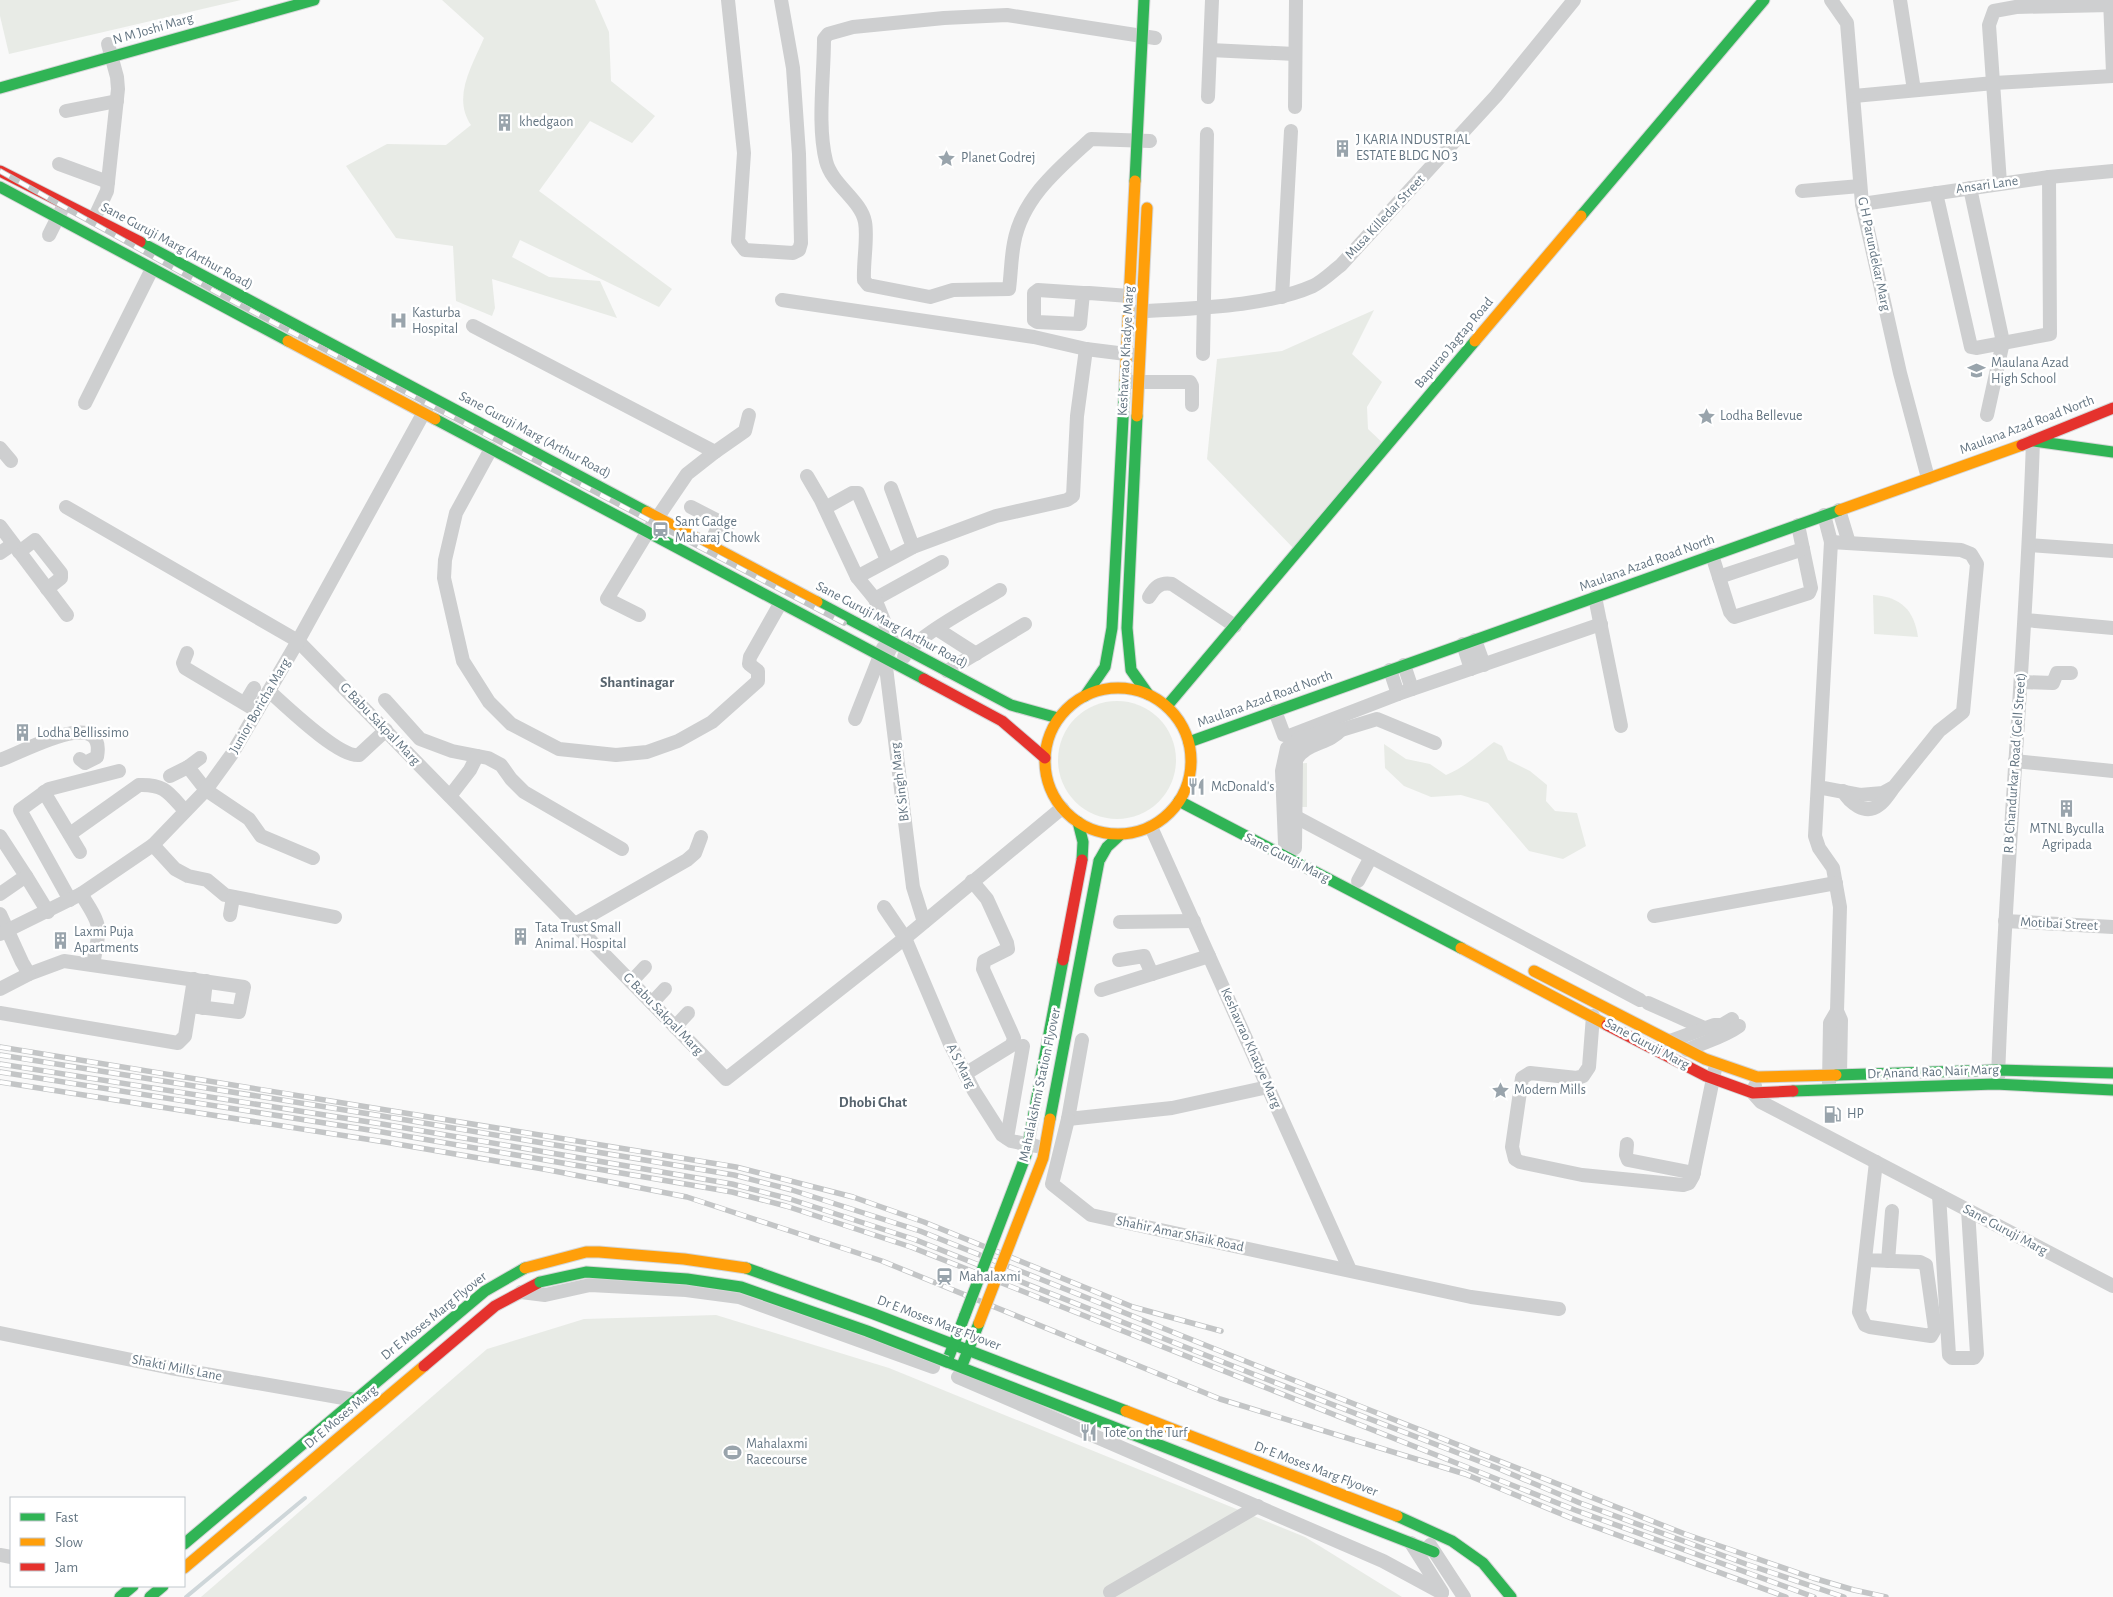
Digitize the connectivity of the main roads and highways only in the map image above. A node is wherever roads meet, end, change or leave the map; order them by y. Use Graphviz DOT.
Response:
graph roads {
  1 [pos="314,0"];
  2 [pos="1144,0"];
  3 [pos="1764,0"];
  4 [pos="188,21"];
  5 [pos="192,33"];
  6 [pos="0,88"];
  7 [pos="0,171"];
  8 [pos="0,188"];
  9 [pos="35,189"];
  10 [pos="1147,198"];
  11 [pos="28,202"];
  12 [pos="174,261"];
  13 [pos="166,276"];
  14 [pos="1135,312"];
  15 [pos="280,317"];
  16 [pos="273,333"];
  17 [pos="1133,355"];
  18 [pos="353,356"];
  19 [pos="345,372"];
  20 [pos="408,385"];
  21 [pos="400,401"];
  22 [pos="2113,408"];
  23 [pos="2033,441"];
  24 [pos="2113,452"];
  25 [pos="932,664"];
  26 [pos="924,680"];
  27 [pos="978,688"];
  28 [pos="1148,694"];
  29 [pos="1084,696"];
  30 [pos="970,705"];
  31 [pos="1167,706"];
  32 [pos="1058,718"];
  33 [pos="1189,742"];
  34 [pos="1045,758"];
  35 [pos="1185,790"];
  36 [pos="1179,801"];
  37 [pos="1078,822"];
  38 [pos="1120,834"];
  39 [pos="1362,888"];
  40 [pos="1392,898"];
  41 [pos="1418,912"];
  42 [pos="1412,922"];
  43 [pos="1488,948"];
  44 [pos="1482,959"];
  45 [pos="1520,964"];
  46 [pos="1555,990"];
  47 [pos="2113,1073"];
  48 [pos="1757,1077"];
  49 [pos="2113,1090"];
  50 [pos="1753,1093"];
  51 [pos="954,1345"];
  52 [pos="968,1350"];
  53 [pos="947,1362"];
  54 [pos="961,1368"];
  55 [pos="355,1400"];
  56 [pos="185,1543"];
  57 [pos="1434,1552"];
  58 [pos="185,1567"];
  59 [pos="133,1587"];
  60 [pos="162,1587"];
  61 [pos="120,1597"];
  62 [pos="150,1597"];
  63 [pos="1511,1597"];
  1 -- 5 [label="main road, N M Joshi Marg"];
  2 -- 14 [label="main road, Keshavrao Khadye Marg"];
  3 -- 31 [label="main road, Bapurao Jagtap Road"];
  4 -- 5 [label="main road"];
  5 -- 6 [label="main road, N M Joshi Marg"];
  7 -- 9 [label="main road, Sane Guruji Marg (Arthur Road)"];
  8 -- 11 [label="main road"];
  9 -- 11 [label="main road"];
  9 -- 12 [label="main road, Sane Guruji Marg (Arthur Road)"];
  10 -- 14 [label="main road, Keshavrao Khadye Marg"];
  11 -- 13 [label="main road"];
  12 -- 13 [label="main road"];
  12 -- 15 [label="main road, Sane Guruji Marg (Arthur Road)"];
  13 -- 16 [label="main road"];
  14 -- 17 [label="main road, Keshavrao Khadye Marg"];
  15 -- 16 [label="main road"];
  15 -- 18 [label="main road, Sane Guruji Marg (Arthur Road)"];
  16 -- 19 [label="main road"];
  17 -- 28 [label="main road, Keshavrao Khadye Marg"];
  17 -- 29 [label="main road, Keshavrao Khadye Marg"];
  18 -- 19 [label="main road"];
  18 -- 20 [label="main road, Sane Guruji Marg (Arthur Road)"];
  19 -- 21 [label="main road"];
  20 -- 21 [label="main road"];
  20 -- 25 [label="main road, Sane Guruji Marg (Arthur Road)"];
  21 -- 26 [label="main road"];
  22 -- 23 [label="main road, Maulana Azad Road North"];
  23 -- 24 [label="main road"];
  23 -- 33 [label="main road, Maulana Azad Road North"];
  25 -- 26 [label="main road"];
  25 -- 27 [label="main road, Sane Guruji Marg (Arthur Road)"];
  26 -- 30 [label="main road"];
  27 -- 30 [label="main road"];
  27 -- 32 [label="main road, Sane Guruji Marg (Arthur Road)"];
  28 -- 29 [label="main road"];
  28 -- 31 [label="main road"];
  29 -- 32 [label="main road"];
  30 -- 34 [label="main road"];
  31 -- 33 [label="main road"];
  32 -- 34 [label="main road"];
  33 -- 35 [label="main road"];
  34 -- 37 [label="main road"];
  35 -- 36 [label="main road"];
  35 -- 39 [label="main road, Sane Guruji Marg"];
  36 -- 38 [label="main road"];
  36 -- 39 [label="main road, Sane Guruji Marg"];
  37 -- 38 [label="main road"];
  37 -- 51 [label="main road, Mahalakshmi Station Flyover, bridge"];
  38 -- 52 [label="main road, Mahalakshmi Station Flyover, bridge"];
  39 -- 40 [label="main road, Sane Guruji Marg"];
  39 -- 42 [label="main road, Sane Guruji Marg"];
  41 -- 42 [label="main road"];
  42 -- 44 [label="main road, Sane Guruji Marg"];
  43 -- 44 [label="main road"];
  44 -- 46 [label="main road, Sane Guruji Marg"];
  45 -- 46 [label="main road, Sane Guruji Marg"];
  46 -- 48 [label="main road, Sane Guruji Marg"];
  46 -- 50 [label="main road, Sane Guruji Marg"];
  47 -- 48 [label="main road, Dr Anand Rao Nair Marg"];
  49 -- 50 [label="main road, Dr Anand Rao Nair Marg"];
  51 -- 52 [label="main road, Dr E Moses Marg Flyover"];
  51 -- 53 [label="main road, Mahalakshmi Station Flyover"];
  51 -- 55 [label="main road, Dr E Moses Marg Flyover"];
  52 -- 54 [label="main road, Mahalakshmi Station Flyover"];
  52 -- 63 [label="main road, Dr E Moses Marg Flyover"];
  53 -- 54 [label="main road"];
  53 -- 58 [label="main road, Dr E Moses Marg, bridge"];
  54 -- 57 [label="main road"];
  55 -- 56 [label="main road, Dr E Moses Marg"];
  59 -- 61 [label="main road"];
  60 -- 62 [label="main road"];
}
